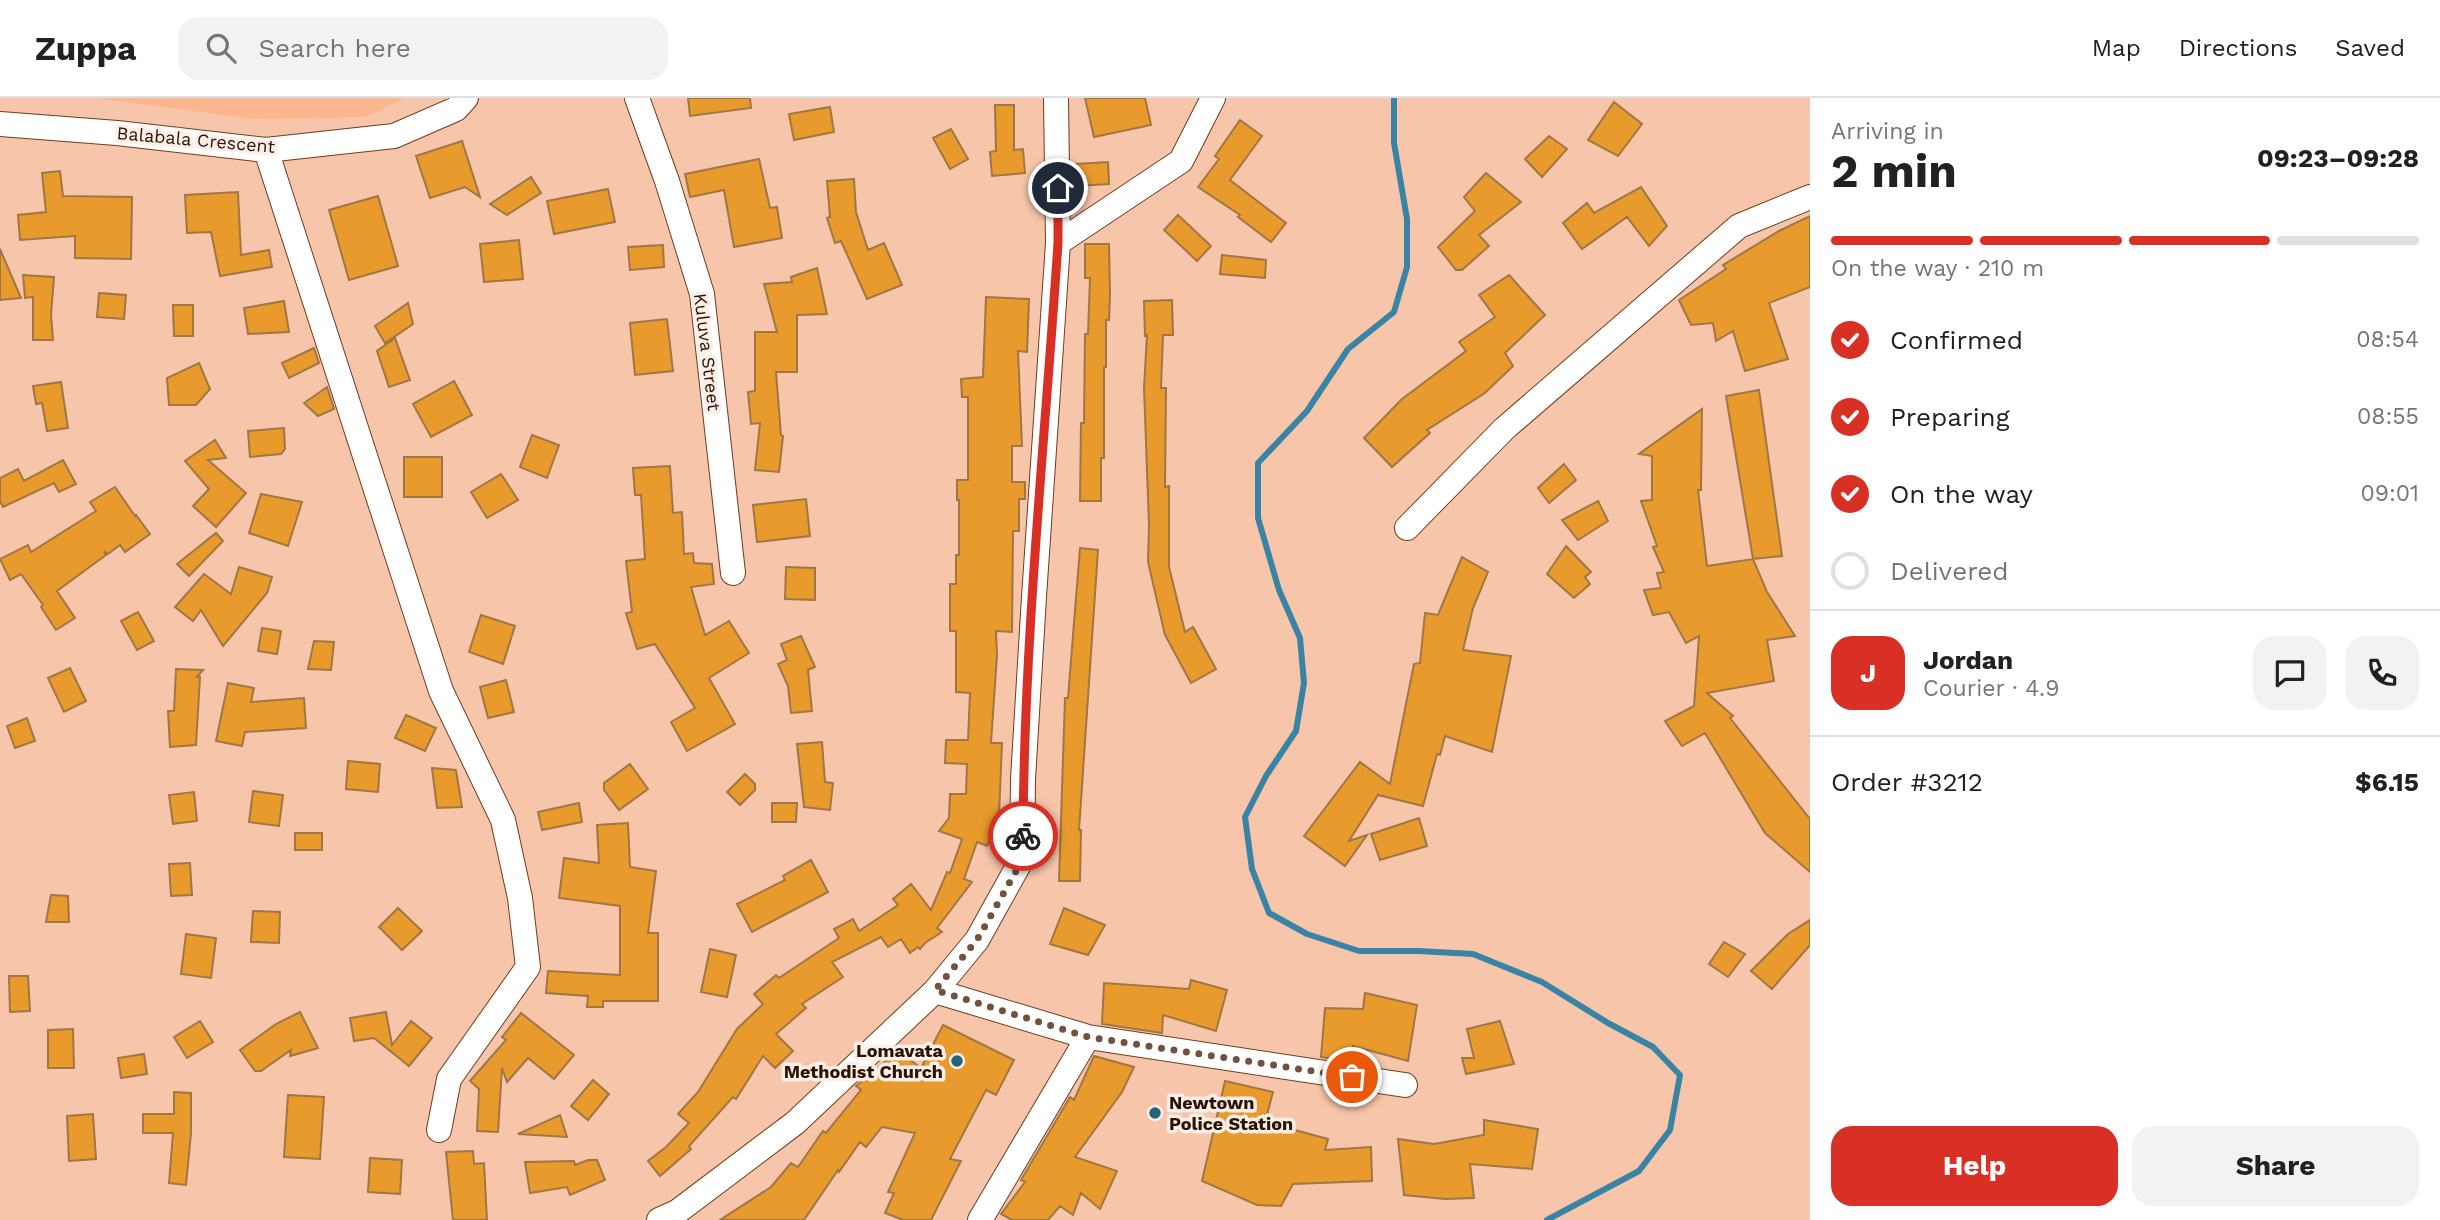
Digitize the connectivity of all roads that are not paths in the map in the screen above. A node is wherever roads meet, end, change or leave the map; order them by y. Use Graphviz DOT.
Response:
graph roads {
  1 [pos="466,98"];
  2 [pos="637,98"];
  3 [pos="1056,98"];
  4 [pos="1213,98"];
  5 [pos="0,124"];
  6 [pos="266,150"];
  7 [pos="1810,197"];
  8 [pos="1058,243"];
  9 [pos="1407,528"];
  10 [pos="733,573"];
  11 [pos="935,990"];
  12 [pos="1088,1037"];
  13 [pos="1405,1085"];
  14 [pos="439,1130"];
  15 [pos="659,1220"];
  16 [pos="980,1220"];
  1 -- 6 [label="street, Balabala Crescent"];
  2 -- 10 [label="street, Kuluva Street"];
  3 -- 8 [label="street"];
  4 -- 8 [label="street"];
  5 -- 6 [label="street, Balabala Crescent"];
  6 -- 14 [label="street"];
  7 -- 9 [label="street"];
  8 -- 11 [label="street"];
  11 -- 12 [label="street"];
  11 -- 15 [label="street"];
  12 -- 13 [label="street"];
  12 -- 16 [label="street"];
}
